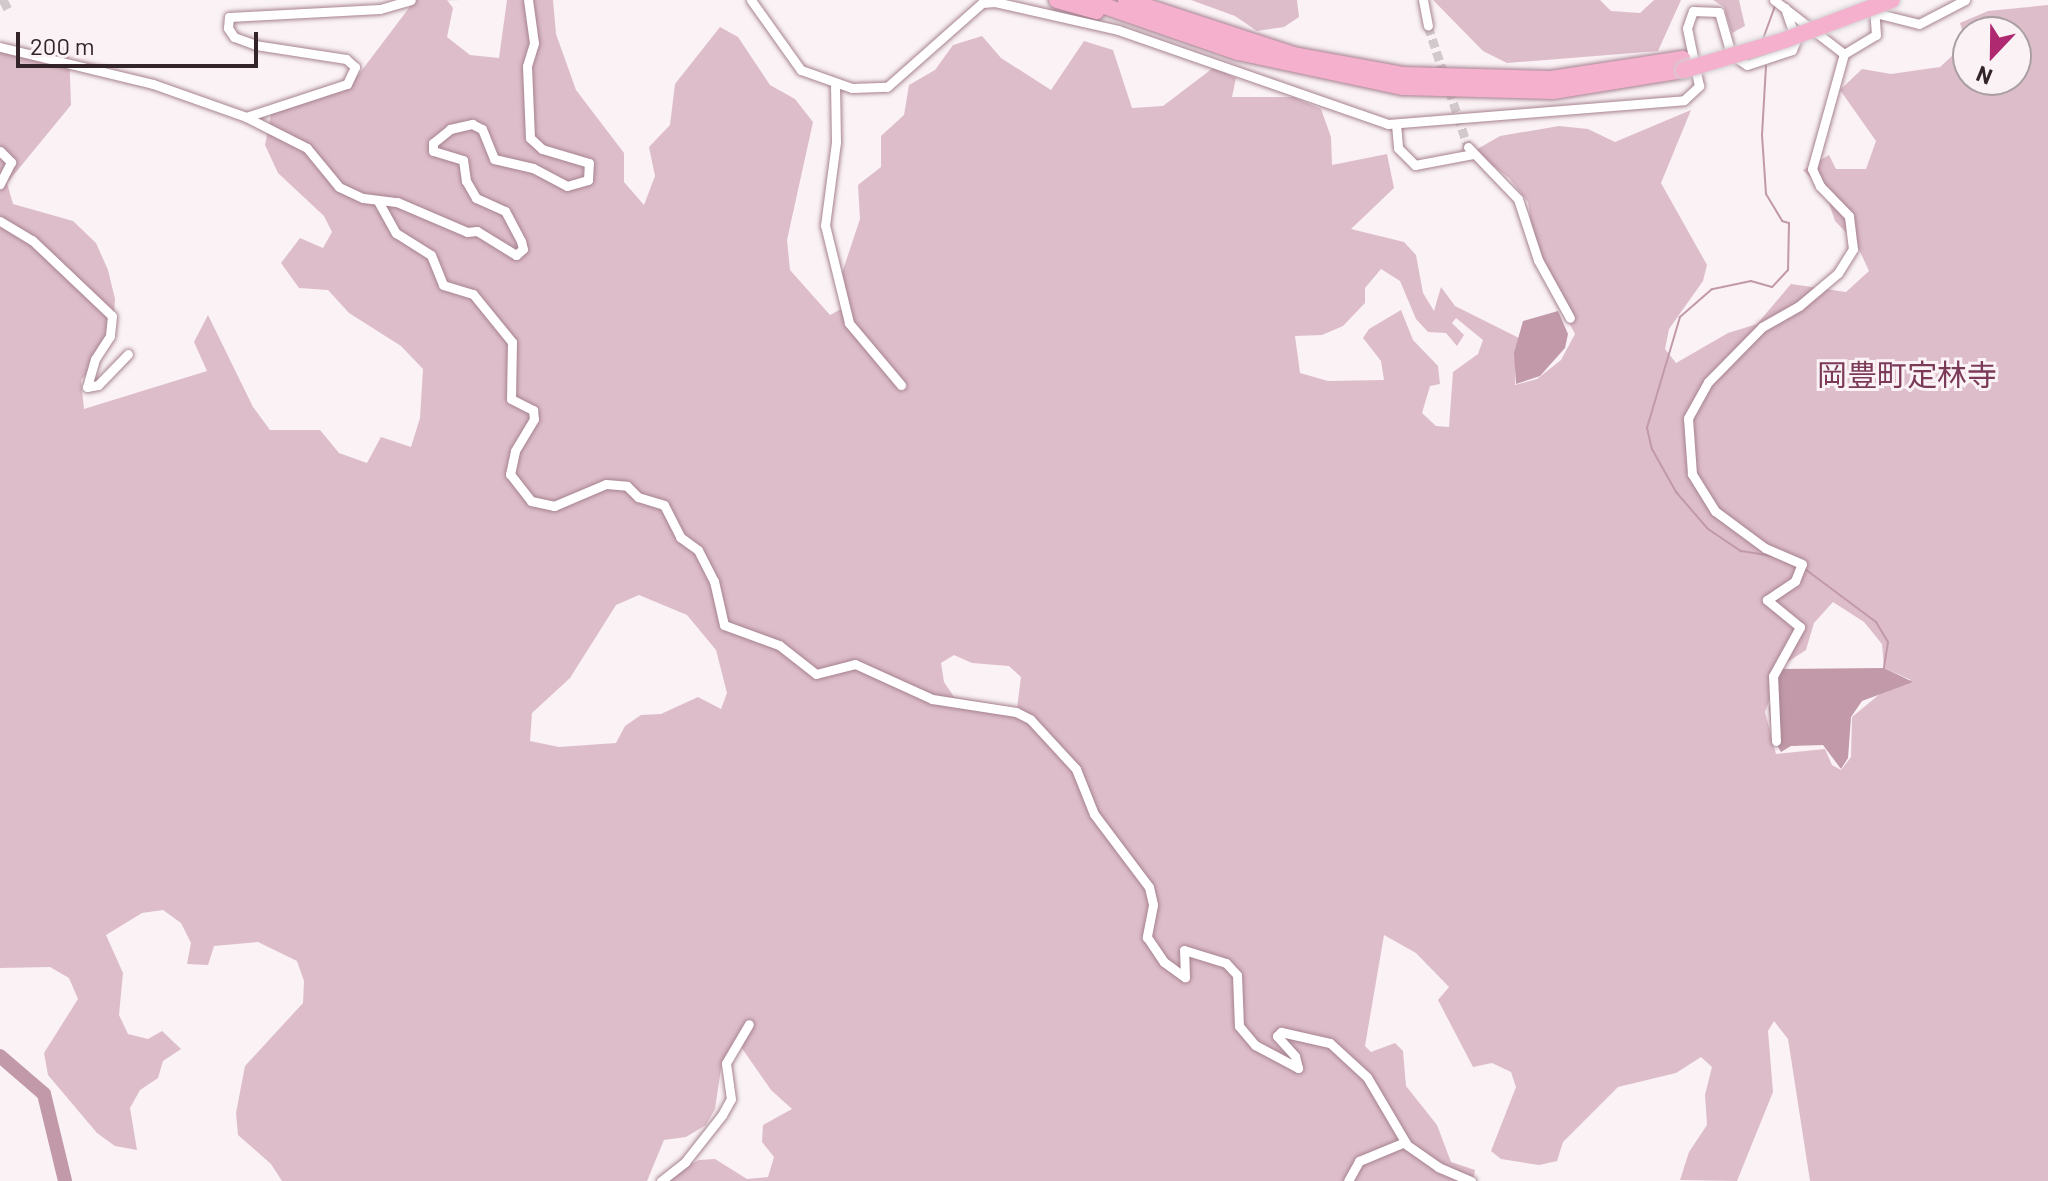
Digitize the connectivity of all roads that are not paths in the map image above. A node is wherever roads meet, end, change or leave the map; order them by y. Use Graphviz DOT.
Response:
graph roads {
  1 [pos="411,0"];
  2 [pos="528,0"];
  3 [pos="751,0"];
  4 [pos="1057,0"];
  5 [pos="1087,0"];
  6 [pos="1126,0"];
  7 [pos="1136,0"];
  8 [pos="1423,0"];
  9 [pos="1862,0"];
  10 [pos="1873,0"];
  11 [pos="1892,0"];
  12 [pos="1965,0"];
  13 [pos="1778,3"];
  14 [pos="1879,14"];
  15 [pos="1428,26"];
  16 [pos="1192,31"];
  17 [pos="0,47"];
  18 [pos="1844,54"];
  19 [pos="1683,64"];
  20 [pos="835,84"];
  21 [pos="246,117"];
  22 [pos="1396,124"];
  23 [pos="0,151"];
  24 [pos="0,184"];
  25 [pos="378,201"];
  26 [pos="0,221"];
  27 [pos="1570,318"];
  28 [pos="128,354"];
  29 [pos="901,385"];
  30 [pos="1776,741"];
  31 [pos="749,1024"];
  32 [pos="1405,1142"];
  33 [pos="661,1181"];
  34 [pos="1348,1181"];
  35 [pos="1471,1181"];
  1 -- 21 [label="street"];
  2 -- 25 [label="street"];
  3 -- 20 [label="street"];
  4 -- 16 [label="highway"];
  5 -- 16 [label="highway"];
  6 -- 16 [label="highway"];
  7 -- 16 [label="highway"];
  8 -- 15 [label="street"];
  9 -- 19 [label="highway"];
  10 -- 14 [label="street"];
  11 -- 19 [label="highway, bridge"];
  12 -- 14 [label="street"];
  13 -- 18 [label="street"];
  13 -- 22 [label="street"];
  14 -- 18 [label="street"];
  16 -- 19 [label="highway"];
  17 -- 21 [label="street"];
  18 -- 30 [label="street"];
  20 -- 22 [label="street"];
  20 -- 29 [label="street"];
  21 -- 25 [label="street"];
  22 -- 27 [label="street"];
  23 -- 24 [label="street"];
  25 -- 32 [label="street"];
  26 -- 28 [label="street"];
  31 -- 33 [label="street"];
  32 -- 34 [label="street"];
  32 -- 35 [label="street"];
}
